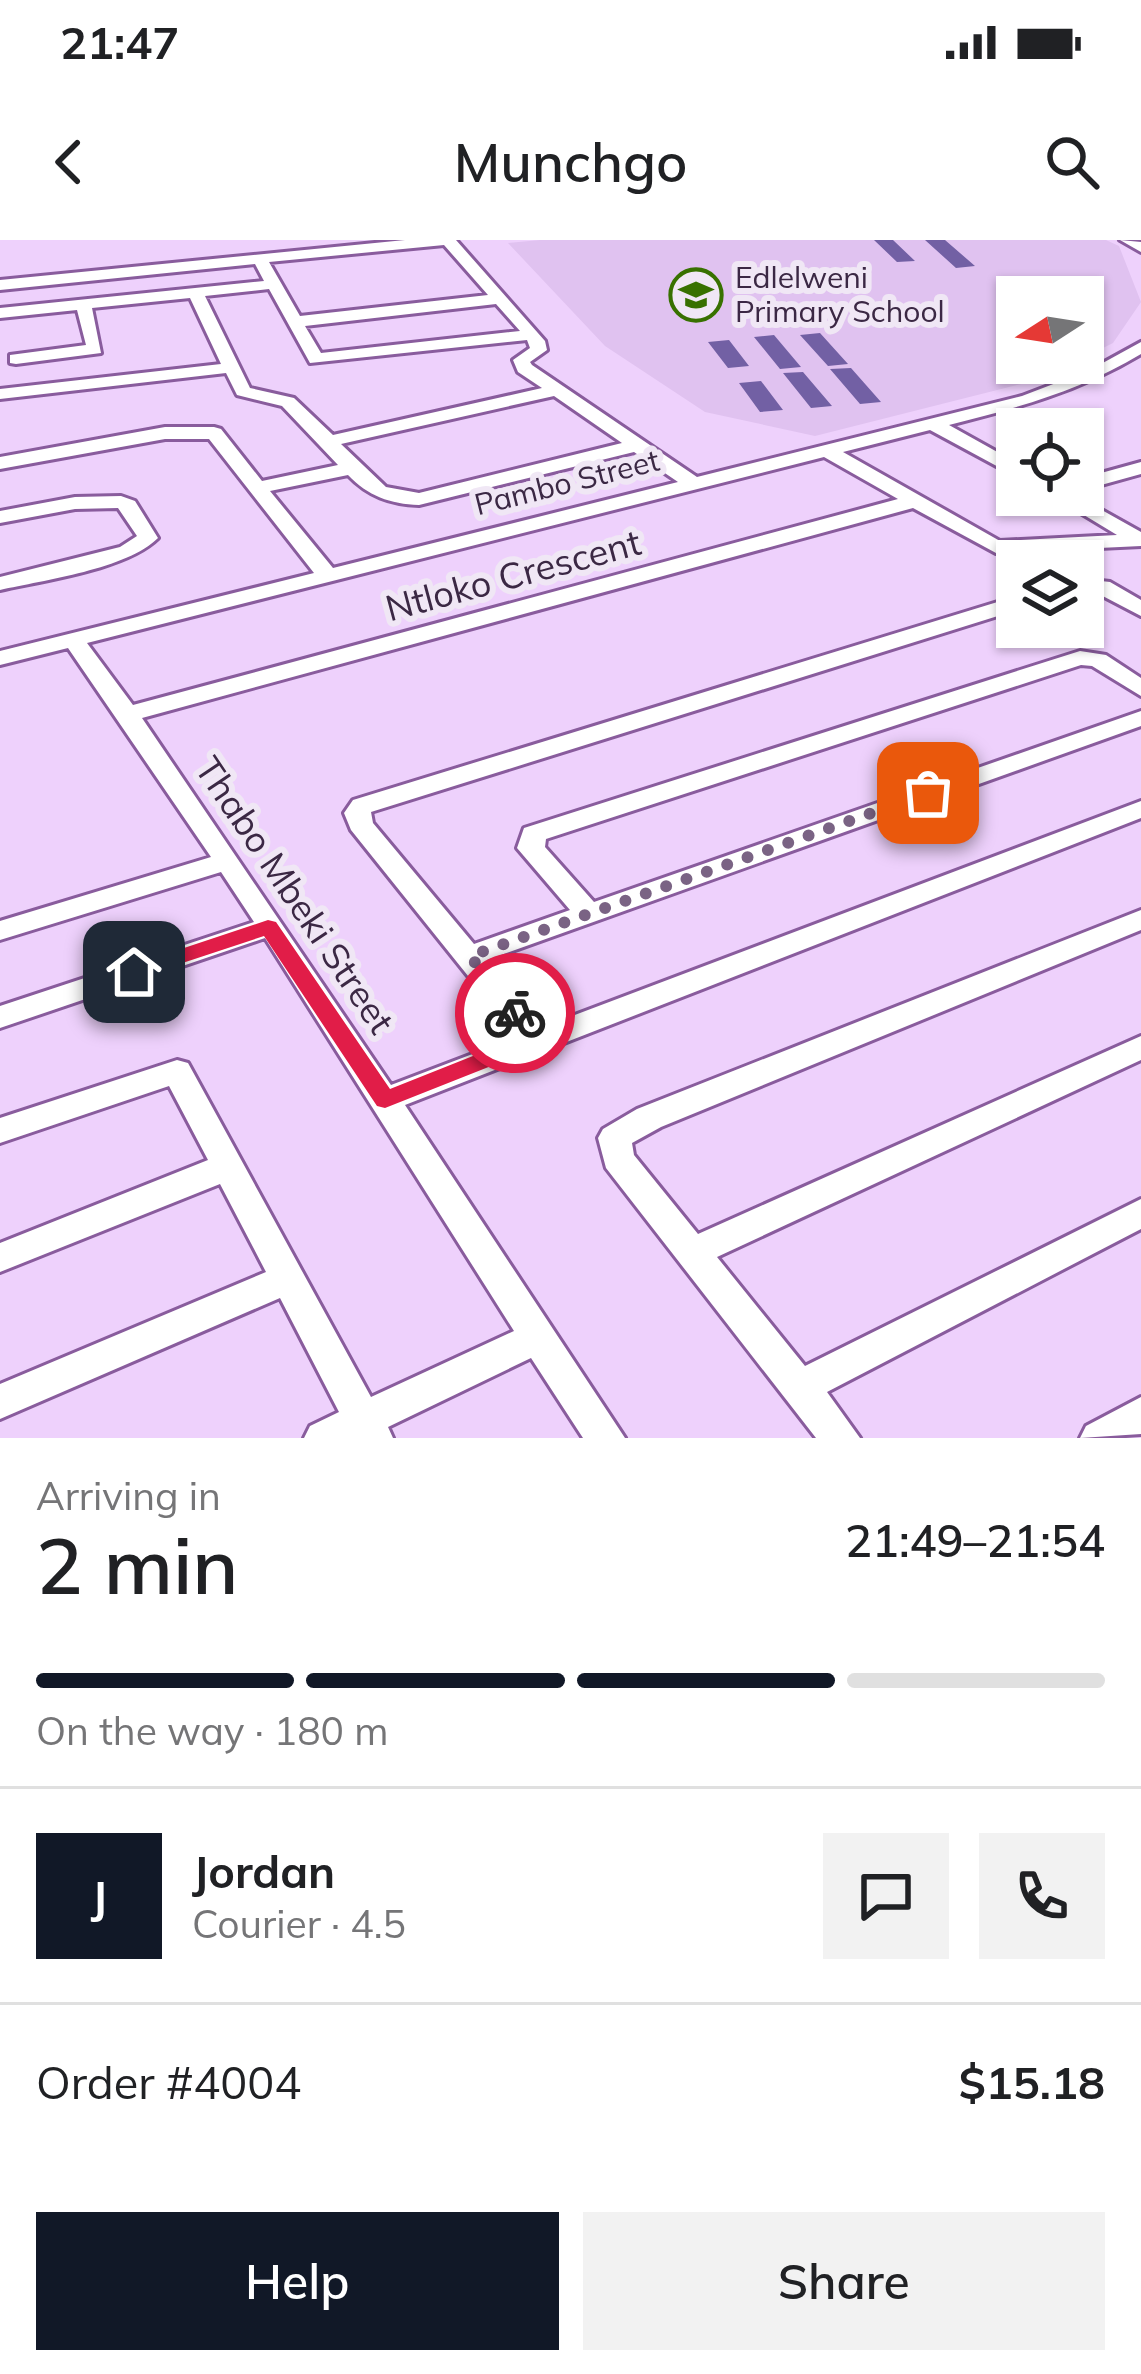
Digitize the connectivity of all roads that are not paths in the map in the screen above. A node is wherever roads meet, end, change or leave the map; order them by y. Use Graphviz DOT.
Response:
graph roads {
  1 [pos="448,240"];
  2 [pos="1127,240"];
  3 [pos="349,245"];
  4 [pos="1141,248"];
  5 [pos="260,260"];
  6 [pos="275,284"];
  7 [pos="0,285"];
  8 [pos="195,292"];
  9 [pos="496,299"];
  10 [pos="83,304"];
  11 [pos="0,313"];
  12 [pos="295,322"];
  13 [pos="530,335"];
  14 [pos="1141,347"];
  15 [pos="16,359"];
  16 [pos="228,368"];
  17 [pos="554,391"];
  18 [pos="0,394"];
  19 [pos="931,423"];
  20 [pos="327,442"];
  21 [pos="634,446"];
  22 [pos="826,450"];
  23 [pos="996,459"];
  24 [pos="0,463"];
  25 [pos="352,468"];
  26 [pos="1141,468"];
  27 [pos="1104,478"];
  28 [pos="693,483"];
  29 [pos="260,488"];
  30 [pos="915,501"];
  31 [pos="1098,516"];
  32 [pos="0,517"];
  33 [pos="1141,540"];
  34 [pos="327,574"];
  35 [pos="0,584"];
  36 [pos="1104,587"];
  37 [pos="1141,609"];
  38 [pos="996,610"];
  39 [pos="73,639"];
  40 [pos="0,658"];
  41 [pos="1141,688"];
  42 [pos="128,714"];
  43 [pos="1141,718"];
  44 [pos="1141,809"];
  45 [pos="225,862"];
  46 [pos="587,912"];
  47 [pos="1141,919"];
  48 [pos="268,927"];
  49 [pos="0,931"];
  50 [pos="470,956"];
  51 [pos="0,1018"];
  52 [pos="536,1040"];
  53 [pos="1141,1047"];
  54 [pos="385,1100"];
  55 [pos="0,1131"];
  56 [pos="231,1166"];
  57 [pos="1141,1213"];
  58 [pos="692,1252"];
  59 [pos="0,1258"];
  60 [pos="287,1279"];
  61 [pos="537,1337"];
  62 [pos="802,1386"];
  63 [pos="0,1402"];
  64 [pos="1141,1414"];
  65 [pos="369,1429"];
  66 [pos="324,1438"];
  67 [pos="605,1438"];
  68 [pos="840,1438"];
  69 [pos="1100,1438"];
  1 -- 3 [label="street"];
  1 -- 9 [label="street"];
  2 -- 4 [label="street"];
  3 -- 5 [label="street"];
  5 -- 6 [label="street"];
  5 -- 7 [label="street"];
  6 -- 8 [label="street"];
  6 -- 12 [label="street"];
  8 -- 10 [label="street"];
  8 -- 16 [label="street"];
  9 -- 12 [label="street"];
  9 -- 13 [label="street"];
  10 -- 11 [label="street"];
  10 -- 15 [label="street"];
  12 -- 13 [label="street"];
  13 -- 17 [label="street"];
  14 -- 19 [label="street, Pambo Street"];
  16 -- 18 [label="street"];
  16 -- 20 [label="street"];
  17 -- 20 [label="street"];
  17 -- 21 [label="street"];
  19 -- 22 [label="street, Pambo Street"];
  19 -- 23 [label="street"];
  20 -- 25 [label="street"];
  21 -- 25 [label="street"];
  21 -- 28 [label="street"];
  22 -- 28 [label="street, Pambo Street"];
  22 -- 30 [label="street"];
  24 -- 29 [label="street"];
  25 -- 29 [label="street"];
  26 -- 27 [label="street"];
  28 -- 34 [label="street, Pambo Street"];
  29 -- 34 [label="street"];
  30 -- 33 [label="street"];
  30 -- 42 [label="street, Ntloko Crescent"];
  31 -- 33 [label="street"];
  32 -- 35 [label="street"];
  34 -- 39 [label="street, Pambo Street"];
  36 -- 37 [label="street"];
  38 -- 50 [label="street"];
  39 -- 40 [label="street, Pambo Street"];
  39 -- 42 [label="street, Thabo Mbeki Street"];
  41 -- 46 [label="street"];
  42 -- 45 [label="street, Thabo Mbeki Street"];
  43 -- 46 [label="street"];
  44 -- 52 [label="street"];
  45 -- 48 [label="street, Thabo Mbeki Street"];
  45 -- 49 [label="street"];
  46 -- 50 [label="street"];
  47 -- 58 [label="street"];
  48 -- 51 [label="street"];
  48 -- 54 [label="street, Thabo Mbeki Street"];
  50 -- 52 [label="street"];
  52 -- 54 [label="street"];
  53 -- 58 [label="street"];
  54 -- 61 [label="street, Thabo Mbeki Street"];
  55 -- 56 [label="street"];
  56 -- 59 [label="street"];
  56 -- 60 [label="street"];
  57 -- 62 [label="street"];
  58 -- 62 [label="street"];
  60 -- 63 [label="street"];
  60 -- 65 [label="street"];
  61 -- 65 [label="street"];
  61 -- 67 [label="street, Thabo Mbeki Street"];
  62 -- 68 [label="street"];
  64 -- 69 [label="street"];
  65 -- 66 [label="street"];
}
